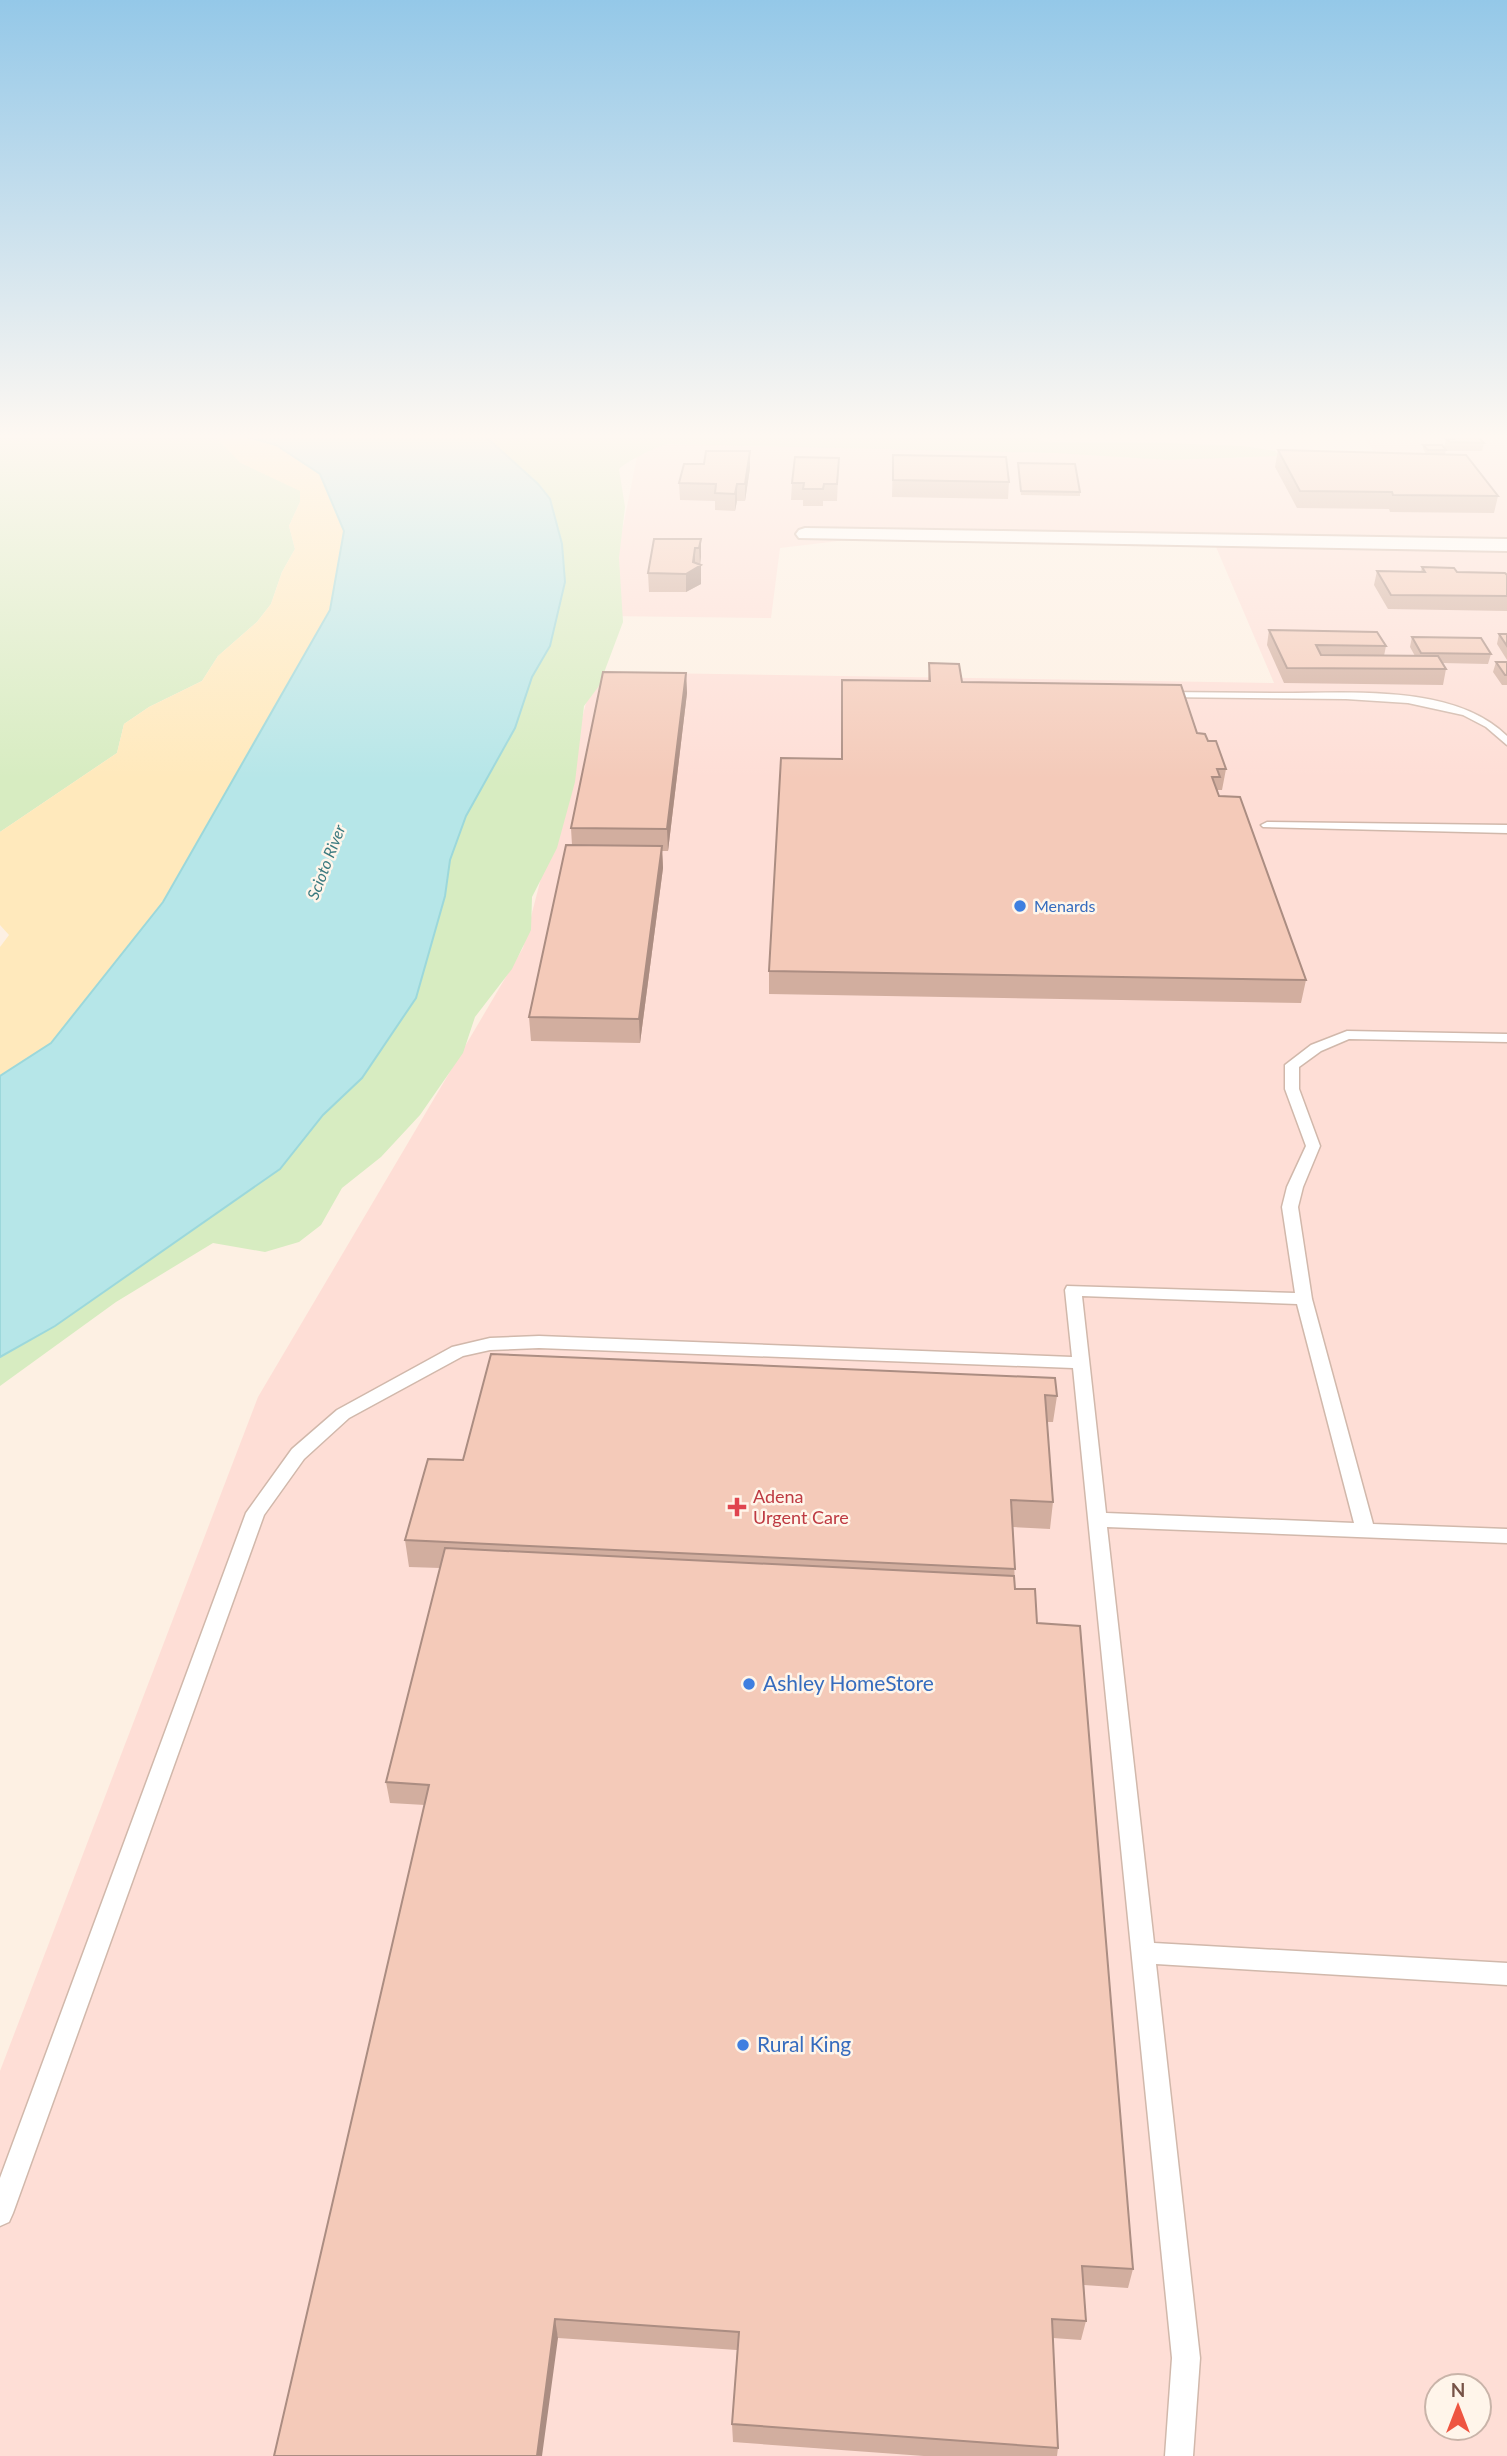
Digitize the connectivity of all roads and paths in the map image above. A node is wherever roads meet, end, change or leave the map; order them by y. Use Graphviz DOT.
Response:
graph roads {
  1 [pos="1155,694"];
  2 [pos="1507,742"];
  3 [pos="1267,825"];
  4 [pos="1507,829"];
  5 [pos="1507,1038"];
  6 [pos="1304,1299"];
  7 [pos="1079,1363"];
  8 [pos="1098,1520"];
  9 [pos="1366,1532"];
  10 [pos="1507,1536"];
  11 [pos="1142,1953"];
  12 [pos="1507,1975"];
  13 [pos="0,2213"];
  14 [pos="1179,2456"];
  1 -- 2 [label="lane"];
  3 -- 4 [label="lane"];
  5 -- 6 [label="lane"];
  6 -- 7 [label="lane"];
  6 -- 9 [label="lane"];
  7 -- 8 [label="lane"];
  7 -- 13 [label="lane"];
  8 -- 9 [label="lane"];
  8 -- 11 [label="lane"];
  9 -- 10 [label="lane"];
  11 -- 12 [label="lane"];
  11 -- 14 [label="lane"];
}
